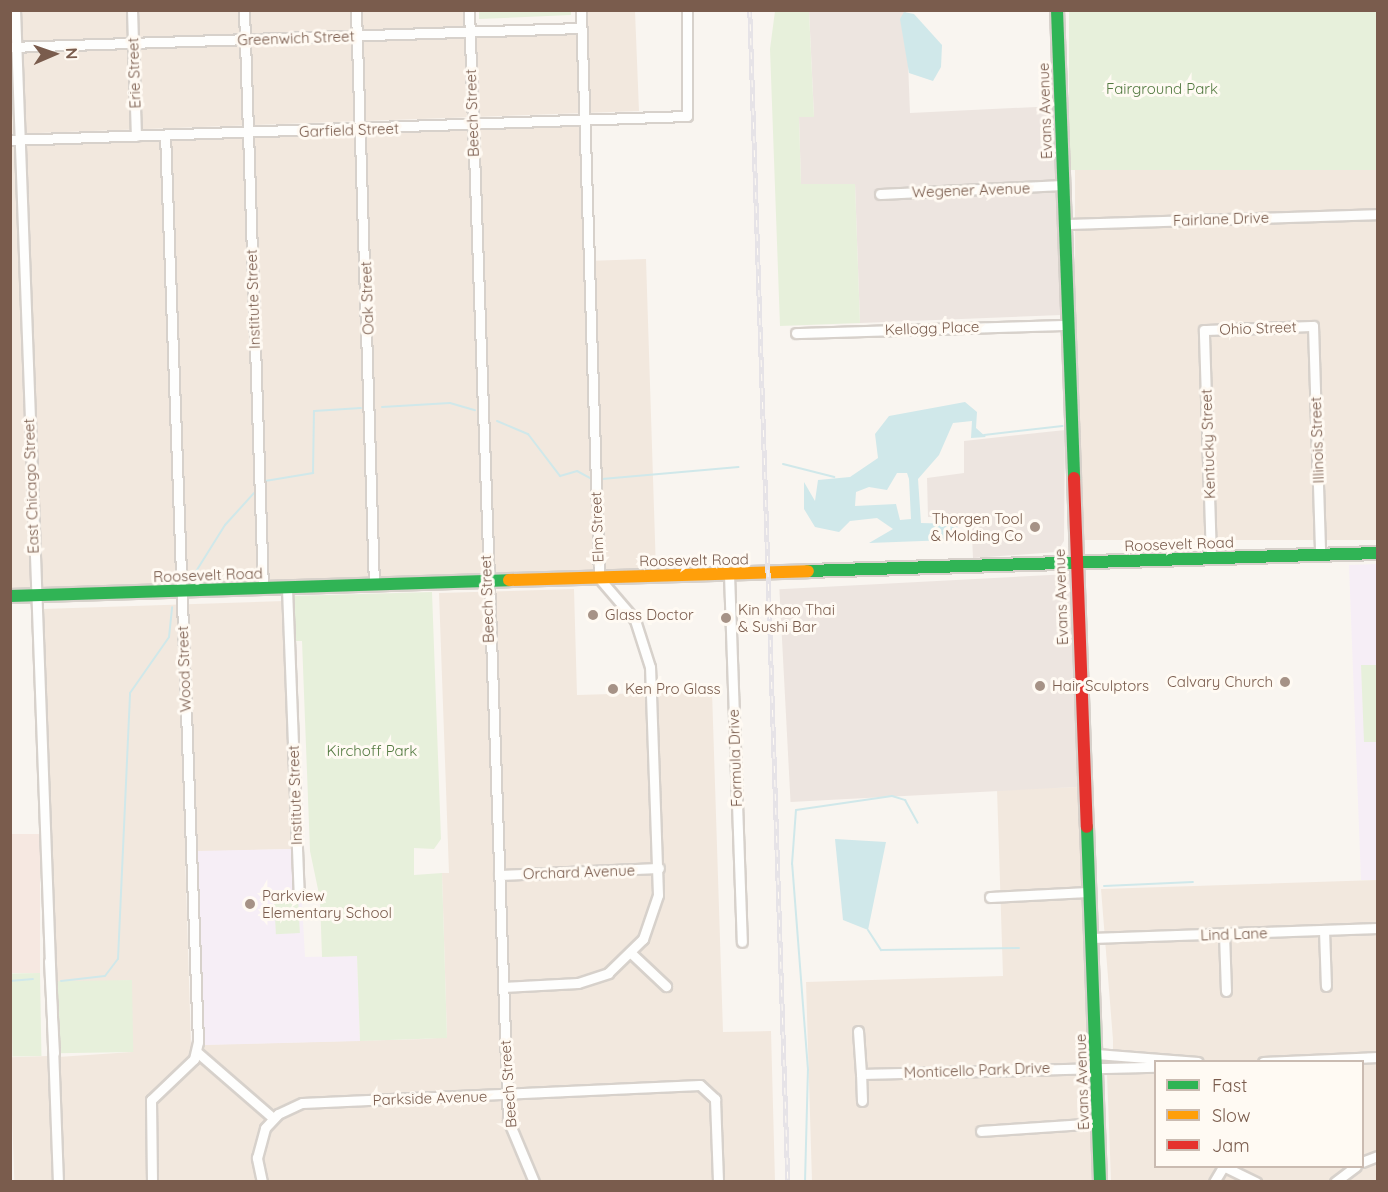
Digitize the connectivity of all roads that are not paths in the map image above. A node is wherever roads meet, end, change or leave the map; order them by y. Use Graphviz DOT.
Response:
graph roads {
  1 [pos="15,10"];
  2 [pos="132,10"];
  3 [pos="244,10"];
  4 [pos="356,10"];
  5 [pos="469,10"];
  6 [pos="581,10"];
  7 [pos="687,10"];
  8 [pos="1058,10"];
  9 [pos="581,28"];
  10 [pos="469,32"];
  11 [pos="357,36"];
  12 [pos="244,39"];
  13 [pos="133,43"];
  14 [pos="13,47"];
  15 [pos="584,122"];
  16 [pos="473,126"];
  17 [pos="361,129"];
  18 [pos="248,133"];
  19 [pos="165,135"];
  20 [pos="136,136"];
  21 [pos="15,140"];
  22 [pos="1063,185"];
  23 [pos="880,194"];
  24 [pos="1377,214"];
  25 [pos="1065,224"];
  26 [pos="1067,325"];
  27 [pos="1313,326"];
  28 [pos="1204,330"];
  29 [pos="796,333"];
  30 [pos="1377,553"];
  31 [pos="1320,555"];
  32 [pos="1211,558"];
  33 [pos="1074,563"];
  34 [pos="729,574"];
  35 [pos="598,578"];
  36 [pos="487,581"];
  37 [pos="374,585"];
  38 [pos="262,588"];
  39 [pos="287,588"];
  40 [pos="181,591"];
  41 [pos="34,596"];
  42 [pos="10,597"];
  43 [pos="659,868"];
  44 [pos="499,875"];
  45 [pos="1088,892"];
  46 [pos="300,895"];
  47 [pos="990,897"];
  48 [pos="1377,928"];
  49 [pos="1324,930"];
  50 [pos="1224,934"];
  51 [pos="1091,938"];
  52 [pos="742,942"];
  53 [pos="632,954"];
  54 [pos="666,986"];
  55 [pos="1326,986"];
  56 [pos="503,987"];
  57 [pos="1226,991"];
  58 [pos="858,1031"];
  59 [pos="197,1052"];
  60 [pos="1377,1057"];
  61 [pos="1097,1060"];
  62 [pos="1309,1060"];
  63 [pos="1154,1061"];
  64 [pos="1154,1067"];
  65 [pos="861,1074"];
  66 [pos="507,1095"];
  67 [pos="862,1101"];
  68 [pos="273,1118"];
  69 [pos="1100,1122"];
  70 [pos="981,1131"];
  71 [pos="1222,1168"];
  72 [pos="1225,1168"];
  73 [pos="1355,1168"];
  74 [pos="58,1182"];
  75 [pos="152,1182"];
  76 [pos="262,1182"];
  77 [pos="534,1182"];
  78 [pos="718,1182"];
  79 [pos="1100,1182"];
  80 [pos="1214,1182"];
  81 [pos="1256,1182"];
  82 [pos="1335,1182"];
  1 -- 14 [label="street, East Chicago Street"];
  2 -- 13 [label="street, Erie Street"];
  3 -- 12 [label="street, Institute Street"];
  4 -- 11 [label="street, Oak Street"];
  5 -- 10 [label="street, Beech Street"];
  6 -- 9 [label="street, Elm Street"];
  7 -- 15 [label="street, Garfield Street"];
  8 -- 22 [label="street, Evans Avenue"];
  9 -- 10 [label="street, Greenwich Street"];
  9 -- 15 [label="street, Elm Street"];
  10 -- 11 [label="street, Greenwich Street"];
  10 -- 16 [label="street, Beech Street"];
  11 -- 12 [label="street, Greenwich Street"];
  11 -- 17 [label="street, Oak Street"];
  12 -- 13 [label="street, Greenwich Street"];
  12 -- 18 [label="street, Institute Street"];
  13 -- 14 [label="street, Greenwich Street"];
  13 -- 20 [label="street, Erie Street"];
  14 -- 21 [label="street, East Chicago Street"];
  15 -- 16 [label="street, Garfield Street"];
  15 -- 35 [label="street, Elm Street"];
  16 -- 17 [label="street, Garfield Street"];
  16 -- 36 [label="street, Beech Street"];
  17 -- 18 [label="street, Garfield Street"];
  17 -- 37 [label="street, Oak Street"];
  18 -- 19 [label="street, Garfield Street"];
  18 -- 38 [label="street, Institute Street"];
  19 -- 20 [label="street, Garfield Street"];
  19 -- 40 [label="street, Wood Street"];
  20 -- 21 [label="street, Garfield Street"];
  21 -- 41 [label="street, East Chicago Street"];
  22 -- 23 [label="street, Wegener Avenue"];
  22 -- 25 [label="street, Evans Avenue"];
  24 -- 25 [label="street, Fairlane Drive"];
  25 -- 26 [label="street, Evans Avenue"];
  26 -- 29 [label="street, Kellogg Place"];
  26 -- 33 [label="street, Evans Avenue"];
  27 -- 28 [label="street, Ohio Street"];
  27 -- 31 [label="street, Illinois Street"];
  28 -- 32 [label="street, Kentucky Street"];
  30 -- 31 [label="street, Roosevelt Road"];
  31 -- 32 [label="street, Roosevelt Road"];
  32 -- 33 [label="street, Roosevelt Road"];
  33 -- 34 [label="street, Roosevelt Road"];
  33 -- 45 [label="street, Evans Avenue"];
  34 -- 35 [label="street, Roosevelt Road"];
  34 -- 52 [label="street, Formula Drive"];
  35 -- 36 [label="street, Roosevelt Road"];
  35 -- 43 [label="street, Elm Street"];
  36 -- 37 [label="street, Roosevelt Road"];
  36 -- 44 [label="street, Beech Street"];
  37 -- 39 [label="street, Roosevelt Road"];
  38 -- 39 [label="street, Roosevelt Road"];
  38 -- 40 [label="street, Roosevelt Road"];
  39 -- 46 [label="street, Institute Street"];
  40 -- 41 [label="street, Roosevelt Road"];
  40 -- 59 [label="street, Wood Street"];
  41 -- 42 [label="street, Roosevelt Road"];
  41 -- 74 [label="street, East Chicago Street"];
  43 -- 44 [label="street, Orchard Avenue"];
  43 -- 53 [label="street, Elm Street"];
  44 -- 56 [label="street, Beech Street"];
  45 -- 47 [label="street"];
  45 -- 51 [label="street, Evans Avenue"];
  48 -- 49 [label="street, Lind Lane"];
  49 -- 50 [label="street, Lind Lane"];
  49 -- 55 [label="street"];
  50 -- 51 [label="street, Lind Lane"];
  50 -- 57 [label="street"];
  51 -- 61 [label="street, Evans Avenue"];
  53 -- 54 [label="street"];
  53 -- 56 [label="street, Elm Street"];
  56 -- 66 [label="street, Beech Street"];
  58 -- 65 [label="street"];
  59 -- 68 [label="street"];
  59 -- 75 [label="street"];
  60 -- 62 [label="street"];
  61 -- 63 [label="street, Monticello Park Drive"];
  61 -- 64 [label="street, Monticello Park Drive"];
  61 -- 65 [label="street, Monticello Park Drive"];
  61 -- 69 [label="street, Evans Avenue"];
  65 -- 67 [label="street"];
  66 -- 68 [label="street, Parkside Avenue"];
  66 -- 77 [label="street, Beech Street"];
  66 -- 78 [label="street, Parkside Avenue"];
  68 -- 76 [label="street"];
  69 -- 70 [label="street"];
  69 -- 79 [label="street, Evans Avenue"];
  71 -- 80 [label="street"];
  72 -- 81 [label="street"];
  73 -- 82 [label="street"];
}
